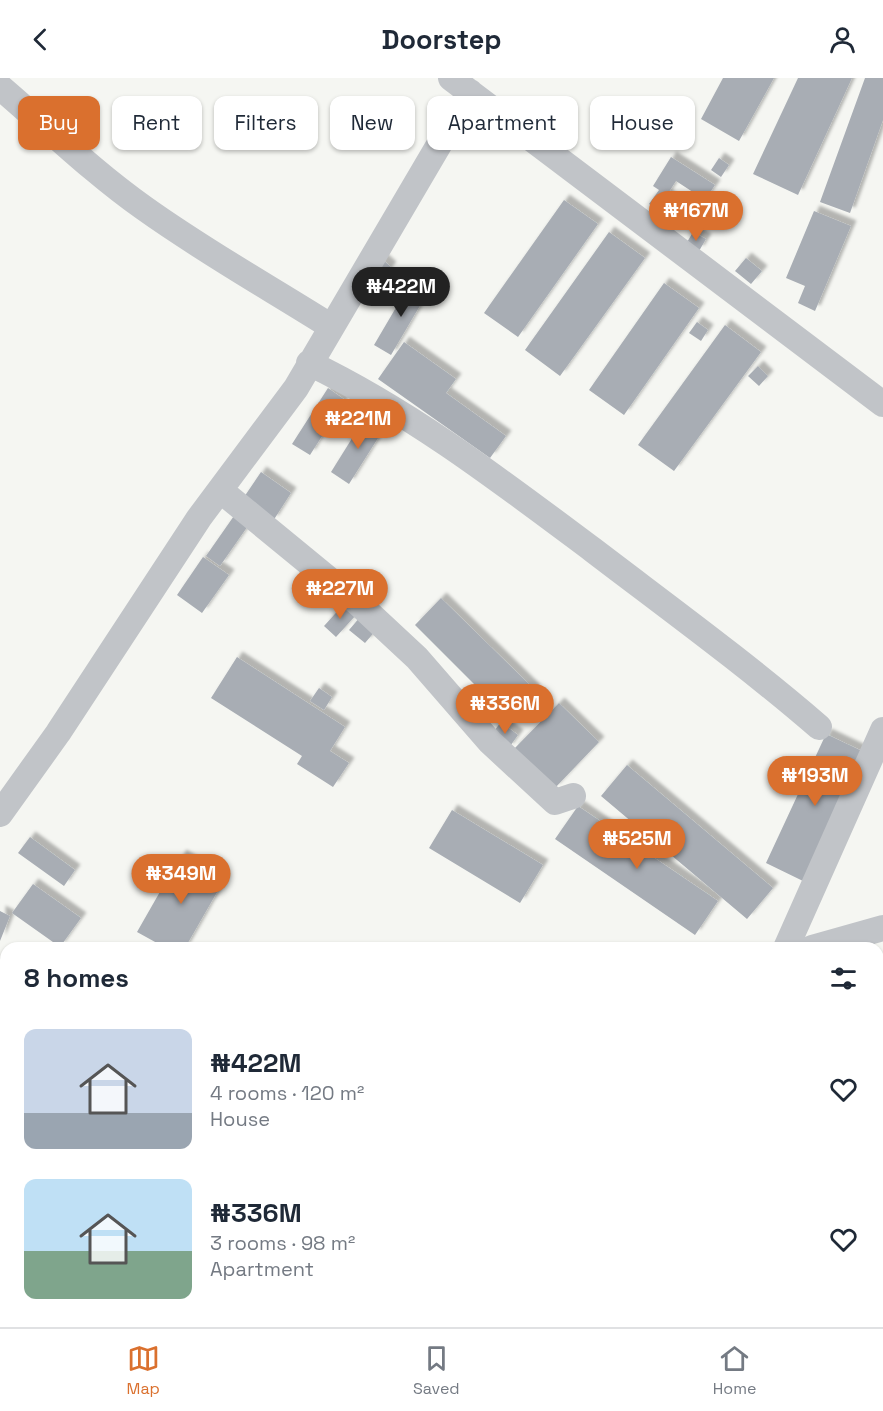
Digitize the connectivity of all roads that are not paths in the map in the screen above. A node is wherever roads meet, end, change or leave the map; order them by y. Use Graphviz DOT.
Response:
graph roads {
  1 [pos="460,85"];
  2 [pos="0,87"];
  3 [pos="330,326"];
  4 [pos="309,363"];
  5 [pos="883,404"];
  6 [pos="220,490"];
  7 [pos="819,727"];
  8 [pos="883,730"];
  9 [pos="573,795"];
  10 [pos="0,814"];
  11 [pos="883,928"];
  12 [pos="789,942"];
  13 [pos="833,942"];
  1 -- 3 [label="street"];
  1 -- 5 [label="street"];
  2 -- 3 [label="street"];
  3 -- 4 [label="street"];
  4 -- 6 [label="street"];
  4 -- 7 [label="street"];
  6 -- 9 [label="street"];
  6 -- 10 [label="street"];
  8 -- 12 [label="street"];
  11 -- 13 [label="street"];
}
